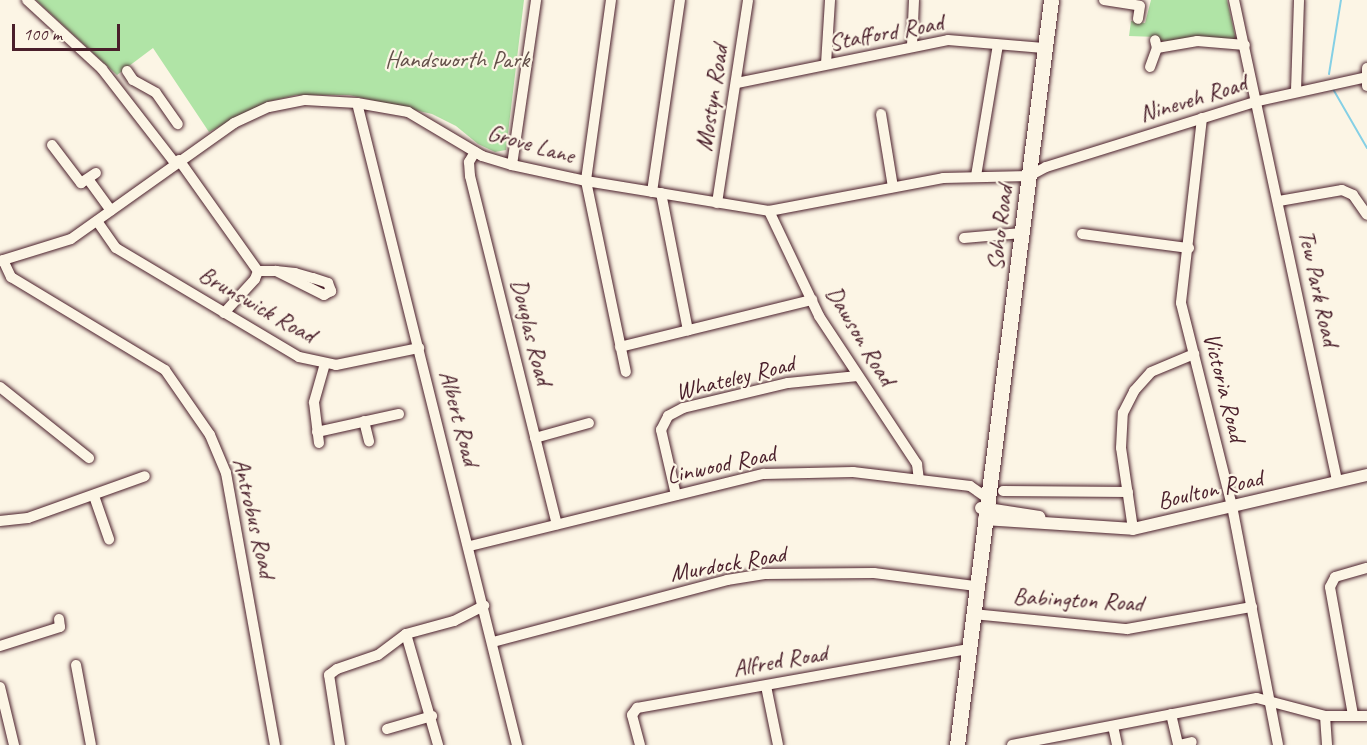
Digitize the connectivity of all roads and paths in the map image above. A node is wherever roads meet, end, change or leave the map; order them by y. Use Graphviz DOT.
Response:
graph roads {
  1 [pos="27,0"];
  2 [pos="536,0"];
  3 [pos="611,0"];
  4 [pos="680,0"];
  5 [pos="748,0"];
  6 [pos="830,0"];
  7 [pos="914,0"];
  8 [pos="1051,0"];
  9 [pos="1104,0"];
  10 [pos="1234,0"];
  11 [pos="1299,0"];
  12 [pos="1138,19"];
  13 [pos="998,45"];
  14 [pos="1245,45"];
  15 [pos="912,46"];
  16 [pos="1044,48"];
  17 [pos="826,64"];
  18 [pos="1150,67"];
  19 [pos="1367,77"];
  20 [pos="737,83"];
  21 [pos="120,90"];
  22 [pos="1296,91"];
  23 [pos="1258,101"];
  24 [pos="357,103"];
  25 [pos="881,114"];
  26 [pos="1202,118"];
  27 [pos="178,124"];
  28 [pos="51,145"];
  29 [pos="475,152"];
  30 [pos="177,161"];
  31 [pos="512,165"];
  32 [pos="976,176"];
  33 [pos="1029,176"];
  34 [pos="586,181"];
  35 [pos="893,187"];
  36 [pos="656,192"];
  37 [pos="1279,201"];
  38 [pos="717,203"];
  39 [pos="111,210"];
  40 [pos="769,211"];
  41 [pos="1367,215"];
  42 [pos="97,221"];
  43 [pos="1022,233"];
  44 [pos="1082,234"];
  45 [pos="963,238"];
  46 [pos="1189,248"];
  47 [pos="1,260"];
  48 [pos="258,271"];
  49 [pos="276,271"];
  50 [pos="812,300"];
  51 [pos="224,312"];
  52 [pos="688,330"];
  53 [pos="620,347"];
  54 [pos="419,348"];
  55 [pos="1194,354"];
  56 [pos="325,364"];
  57 [pos="626,372"];
  58 [pos="858,376"];
  59 [pos="0,387"];
  60 [pos="399,414"];
  61 [pos="370,420"];
  62 [pos="589,423"];
  63 [pos="535,438"];
  64 [pos="369,441"];
  65 [pos="89,458"];
  66 [pos="1367,475"];
  67 [pos="146,476"];
  68 [pos="919,480"];
  69 [pos="1337,482"];
  70 [pos="1003,491"];
  71 [pos="1128,492"];
  72 [pos="676,495"];
  73 [pos="94,496"];
  74 [pos="1232,506"];
  75 [pos="984,508"];
  76 [pos="0,521"];
  77 [pos="557,524"];
  78 [pos="1133,529"];
  79 [pos="95,536"];
  80 [pos="470,546"];
  81 [pos="1367,568"];
  82 [pos="976,586"];
  83 [pos="483,606"];
  84 [pos="1252,607"];
  85 [pos="973,614"];
  86 [pos="58,619"];
  87 [pos="406,634"];
  88 [pos="493,642"];
  89 [pos="0,646"];
  90 [pos="969,649"];
  91 [pos="76,665"];
  92 [pos="766,686"];
  93 [pos="0,687"];
  94 [pos="1269,700"];
  95 [pos="1171,714"];
  96 [pos="1353,715"];
  97 [pos="432,716"];
  98 [pos="1325,716"];
  99 [pos="1367,717"];
  100 [pos="1113,726"];
  101 [pos="387,729"];
  102 [pos="5,730"];
  103 [pos="1054,741"];
  104 [pos="1192,742"];
  105 [pos="14,745"];
  106 [pos="91,745"];
  107 [pos="275,745"];
  108 [pos="340,745"];
  109 [pos="438,745"];
  110 [pos="517,745"];
  111 [pos="640,745"];
  112 [pos="778,745"];
  113 [pos="957,745"];
  114 [pos="1012,745"];
  115 [pos="1117,745"];
  116 [pos="1179,745"];
  117 [pos="1278,745"];
  118 [pos="1327,745"];
  1 -- 21 [label="street"];
  2 -- 31 [label="street"];
  3 -- 34 [label="street"];
  4 -- 36 [label="street"];
  5 -- 20 [label="street, Mostyn Road"];
  6 -- 17 [label="street"];
  7 -- 15 [label="street"];
  8 -- 16 [label="highway, Soho Road"];
  9 -- 12 [label="street"];
  10 -- 14 [label="street, Tew Park Road"];
  11 -- 22 [label="street"];
  13 -- 15 [label="street, Stafford Road"];
  13 -- 16 [label="street, Stafford Road"];
  13 -- 32 [label="street"];
  14 -- 18 [label="street"];
  14 -- 23 [label="street, Tew Park Road"];
  15 -- 17 [label="street, Stafford Road"];
  16 -- 33 [label="highway, Soho Road"];
  17 -- 20 [label="street, Stafford Road"];
  19 -- 22 [label="street, Nineveh Road"];
  20 -- 38 [label="street, Mostyn Road"];
  21 -- 27 [label="street"];
  21 -- 30 [label="street"];
  22 -- 23 [label="street, Nineveh Road"];
  23 -- 26 [label="street, Nineveh Road"];
  23 -- 37 [label="street, Tew Park Road"];
  24 -- 29 [label="street, Grove Lane"];
  24 -- 30 [label="street, Grove Lane"];
  24 -- 54 [label="street, Albert Road"];
  25 -- 35 [label="street"];
  26 -- 33 [label="street, Nineveh Road"];
  26 -- 46 [label="street, Victoria Road"];
  28 -- 39 [label="street"];
  29 -- 31 [label="street, Grove Lane"];
  29 -- 63 [label="street, Douglas Road"];
  30 -- 39 [label="street, Grove Lane"];
  30 -- 48 [label="street"];
  31 -- 34 [label="street, Grove Lane"];
  32 -- 33 [label="street, Grove Lane"];
  32 -- 35 [label="street, Grove Lane"];
  33 -- 43 [label="highway, Soho Road"];
  34 -- 36 [label="street, Grove Lane"];
  34 -- 53 [label="street"];
  35 -- 40 [label="street, Grove Lane"];
  36 -- 38 [label="street, Grove Lane"];
  36 -- 52 [label="street"];
  37 -- 41 [label="street"];
  37 -- 69 [label="street, Tew Park Road"];
  38 -- 40 [label="street, Grove Lane"];
  39 -- 42 [label="street, Grove Lane"];
  40 -- 50 [label="street, Dawson Road"];
  42 -- 47 [label="street, Grove Lane"];
  42 -- 51 [label="street, Brunswick Road"];
  43 -- 45 [label="street"];
  43 -- 75 [label="highway, Soho Road"];
  44 -- 46 [label="street"];
  46 -- 55 [label="street, Victoria Road"];
  47 -- 107 [label="street, Antrobus Road"];
  48 -- 49 [label="street"];
  48 -- 51 [label="street"];
  50 -- 52 [label="street"];
  50 -- 58 [label="street, Dawson Road"];
  51 -- 56 [label="street, Brunswick Road"];
  52 -- 53 [label="street"];
  53 -- 57 [label="street"];
  54 -- 56 [label="street, Brunswick Road"];
  54 -- 80 [label="street, Albert Road"];
  55 -- 71 [label="street"];
  55 -- 74 [label="street, Victoria Road"];
  56 -- 61 [label="street"];
  58 -- 68 [label="street, Dawson Road"];
  58 -- 72 [label="street, Whateley Road"];
  59 -- 65 [label="street"];
  60 -- 61 [label="street"];
  61 -- 64 [label="street"];
  62 -- 63 [label="street"];
  63 -- 77 [label="street, Douglas Road"];
  66 -- 69 [label="main road, Boulton Road"];
  67 -- 73 [label="street"];
  68 -- 72 [label="street, Linwood Road"];
  68 -- 75 [label="street, Linwood Road"];
  69 -- 74 [label="main road, Boulton Road"];
  70 -- 71 [label="street"];
  71 -- 78 [label="street"];
  72 -- 77 [label="street, Linwood Road"];
  73 -- 76 [label="street"];
  73 -- 79 [label="street"];
  74 -- 78 [label="main road, Boulton Road"];
  74 -- 84 [label="street, Victoria Road"];
  75 -- 78 [label="main road, Boulton Road"];
  75 -- 82 [label="highway, Soho Road"];
  77 -- 80 [label="street, Linwood Road"];
  80 -- 83 [label="street, Albert Road"];
  81 -- 96 [label="street"];
  82 -- 85 [label="highway, Soho Road"];
  82 -- 88 [label="street, Murdock Road"];
  83 -- 87 [label="street"];
  83 -- 88 [label="street, Albert Road"];
  84 -- 85 [label="street, Babington Road"];
  84 -- 94 [label="street, Victoria Road"];
  85 -- 90 [label="highway, Soho Road"];
  86 -- 89 [label="street"];
  87 -- 97 [label="street"];
  87 -- 108 [label="street"];
  88 -- 110 [label="street, Albert Road"];
  90 -- 92 [label="street, Alfred Road"];
  90 -- 113 [label="highway, Soho Road"];
  91 -- 106 [label="street"];
  92 -- 111 [label="street, Alfred Road"];
  92 -- 112 [label="street"];
  93 -- 102 [label="street"];
  94 -- 95 [label="street"];
  94 -- 98 [label="street"];
  94 -- 117 [label="street, Victoria Road"];
  95 -- 100 [label="street"];
  95 -- 116 [label="street"];
  96 -- 98 [label="street"];
  96 -- 99 [label="street"];
  97 -- 101 [label="street"];
  97 -- 109 [label="street"];
  98 -- 118 [label="street"];
  100 -- 103 [label="street"];
  100 -- 115 [label="street"];
  102 -- 105 [label="street"];
  103 -- 114 [label="street"];
  104 -- 116 [label="street"];
}
